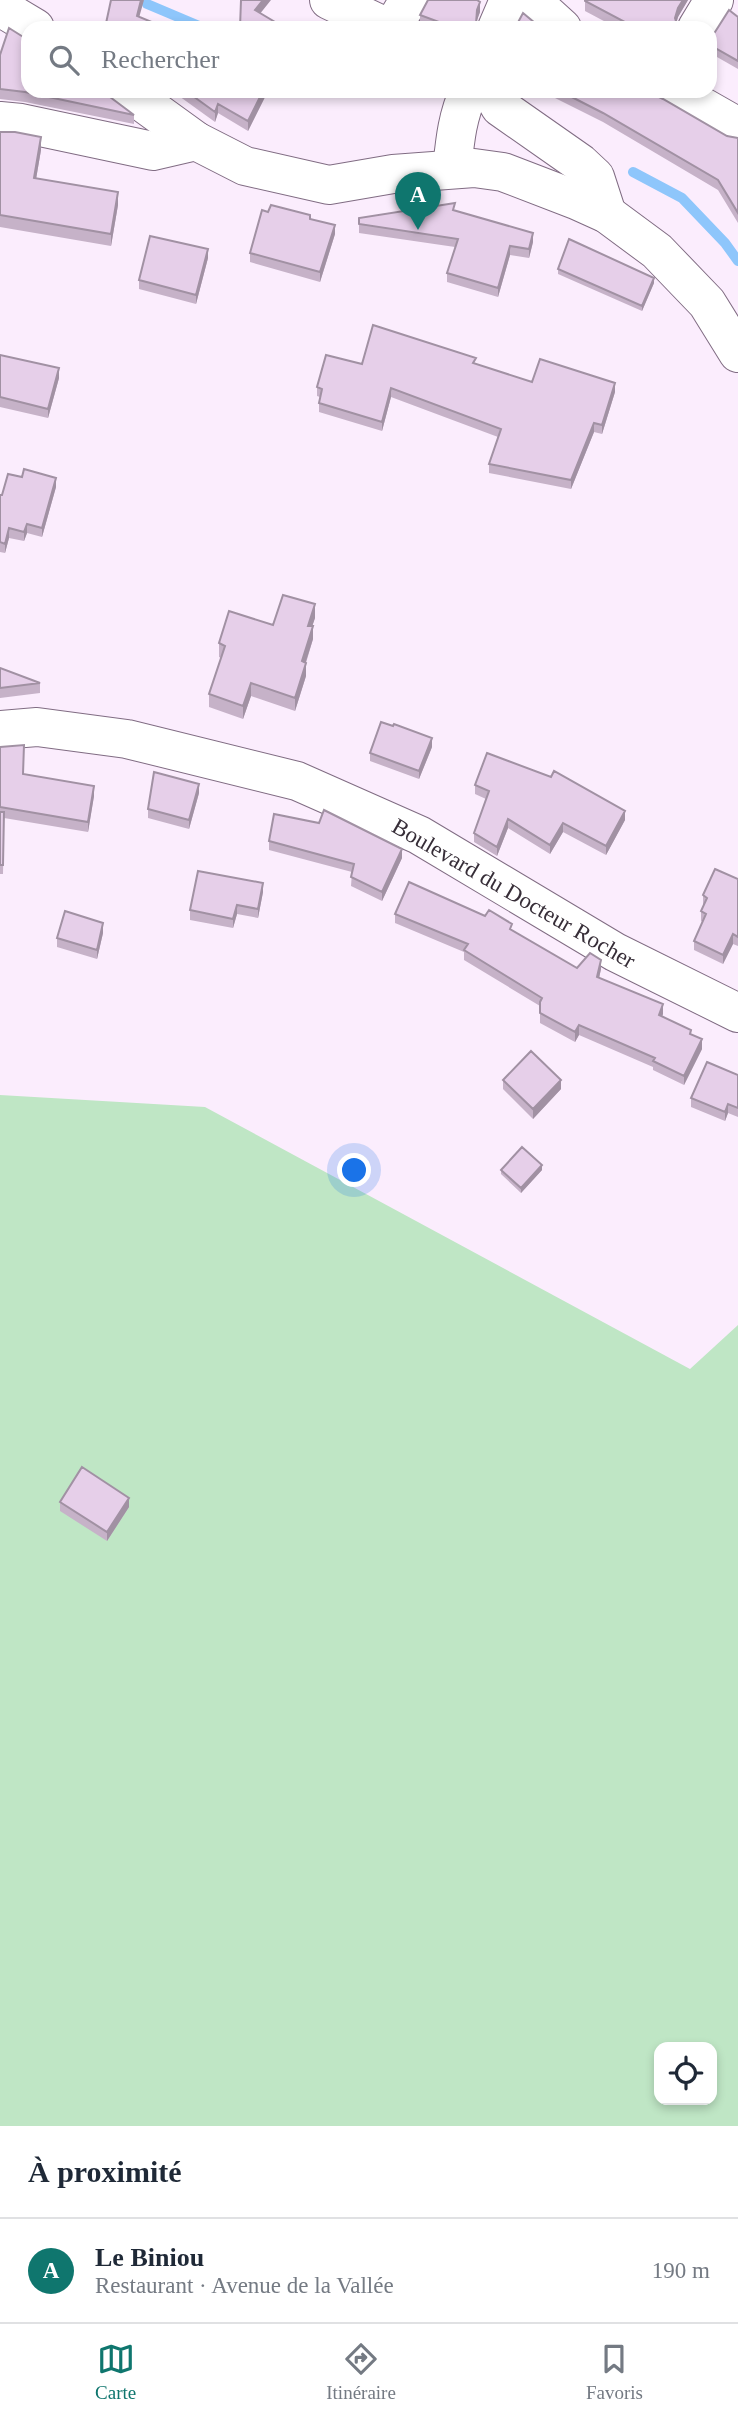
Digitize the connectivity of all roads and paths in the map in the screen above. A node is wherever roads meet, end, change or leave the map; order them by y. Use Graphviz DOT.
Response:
graph roads {
  1 [pos="328,0"];
  2 [pos="409,0"];
  3 [pos="509,0"];
  4 [pos="531,0"];
  5 [pos="714,0"];
  6 [pos="0,8"];
  7 [pos="23,21"];
  8 [pos="374,21"];
  9 [pos="395,21"];
  10 [pos="500,21"];
  11 [pos="554,21"];
  12 [pos="701,21"];
  13 [pos="137,98"];
  14 [pos="466,98"];
  15 [pos="495,98"];
  16 [pos="687,98"];
  17 [pos="0,121"];
  18 [pos="738,127"];
  19 [pos="196,141"];
  20 [pos="452,169"];
  21 [pos="607,214"];
  22 [pos="738,353"];
  23 [pos="0,730"];
  24 [pos="738,1013"];
  1 -- 8 [label="street"];
  2 -- 9 [label="street"];
  3 -- 10 [label="street"];
  4 -- 11 [label="street"];
  5 -- 12 [label="street"];
  6 -- 7 [label="street"];
  13 -- 19 [label="street"];
  14 -- 20 [label="street"];
  15 -- 21 [label="street"];
  16 -- 18 [label="street"];
  17 -- 19 [label="street"];
  19 -- 20 [label="street"];
  20 -- 21 [label="street"];
  21 -- 22 [label="street"];
  23 -- 24 [label="street, Boulevard du Docteur Rocher"];
}
